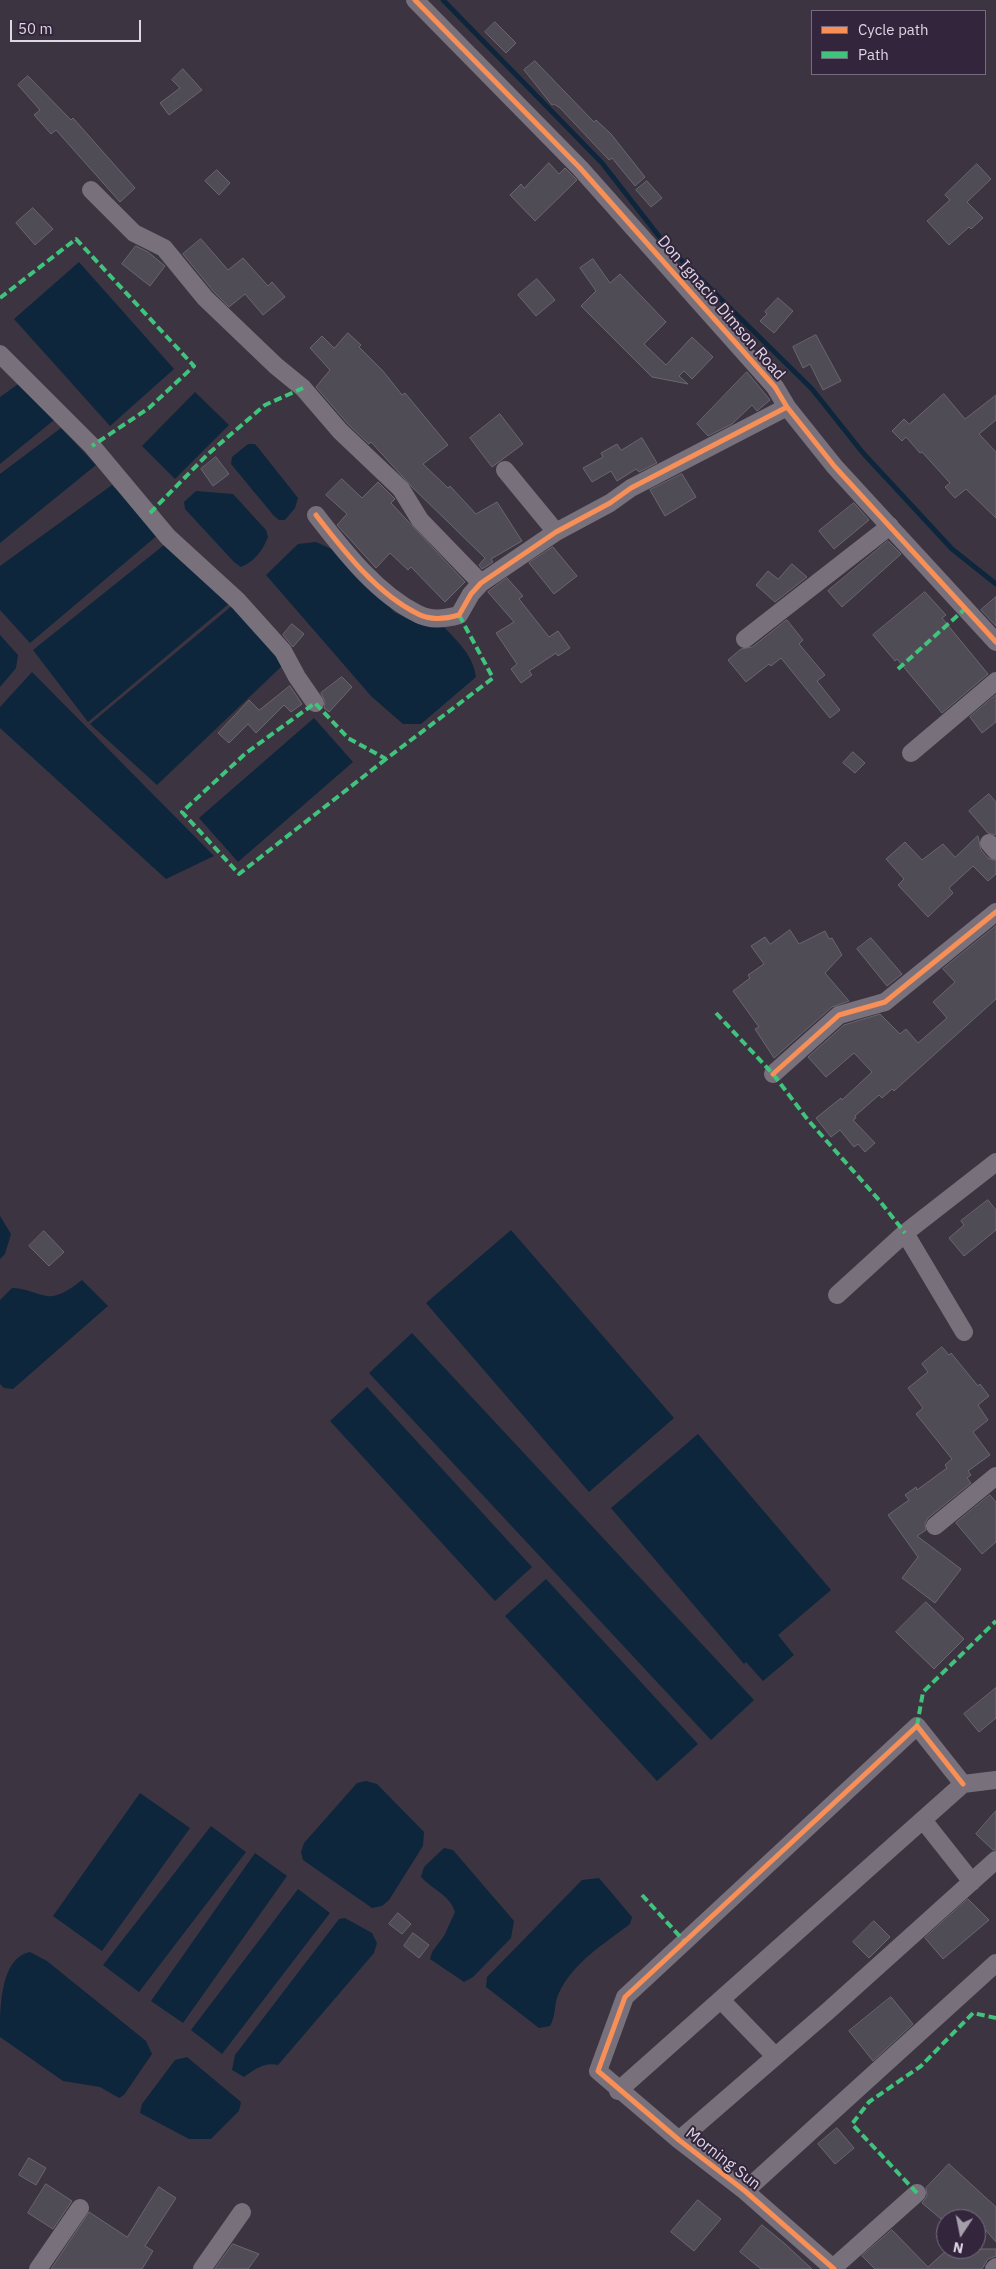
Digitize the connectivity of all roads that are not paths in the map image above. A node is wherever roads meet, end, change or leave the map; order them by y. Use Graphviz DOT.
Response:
graph roads {
  1 [pos="415,0"];
  2 [pos="92,190"];
  3 [pos="0,354"];
  4 [pos="787,407"];
  5 [pos="505,470"];
  6 [pos="316,515"];
  7 [pos="890,526"];
  8 [pos="556,532"];
  9 [pos="481,583"];
  10 [pos="745,639"];
  11 [pos="996,642"];
  12 [pos="996,681"];
  13 [pos="315,703"];
  14 [pos="911,753"];
  15 [pos="996,912"];
  16 [pos="773,1074"];
  17 [pos="996,1162"];
  18 [pos="905,1233"];
  19 [pos="837,1295"];
  20 [pos="964,1332"];
  21 [pos="996,1476"];
  22 [pos="935,1526"];
  23 [pos="996,1780"];
  24 [pos="963,1784"];
  25 [pos="923,1820"];
  26 [pos="996,1860"];
  27 [pos="972,1882"];
  28 [pos="996,1963"];
  29 [pos="721,2000"];
  30 [pos="775,2056"];
  31 [pos="618,2091"];
  32 [pos="679,2140"];
  33 [pos="745,2191"];
  34 [pos="916,2193"];
  35 [pos="80,2208"];
  36 [pos="242,2212"];
  37 [pos="38,2269"];
  38 [pos="202,2269"];
  39 [pos="833,2269"];
  1 -- 4 [label="street, Don Ignacio Dimson Road"];
  2 -- 9 [label="street"];
  3 -- 13 [label="street"];
  4 -- 7 [label="street, Don Ignacio Dimson Road"];
  4 -- 8 [label="street"];
  5 -- 8 [label="street"];
  6 -- 9 [label="street"];
  7 -- 10 [label="street"];
  7 -- 11 [label="street, Don Ignacio Dimson Road"];
  8 -- 9 [label="street"];
  12 -- 14 [label="street"];
  15 -- 16 [label="street"];
  17 -- 18 [label="street"];
  18 -- 19 [label="street"];
  18 -- 20 [label="street"];
  21 -- 22 [label="street"];
  23 -- 24 [label="street"];
  24 -- 25 [label="street"];
  24 -- 31 [label="street, Morning Sun"];
  25 -- 27 [label="street"];
  25 -- 29 [label="street"];
  26 -- 27 [label="street"];
  27 -- 30 [label="street"];
  28 -- 33 [label="street"];
  29 -- 30 [label="street"];
  29 -- 31 [label="street"];
  30 -- 32 [label="street"];
  31 -- 32 [label="street, Morning Sun"];
  32 -- 33 [label="street, Morning Sun"];
  33 -- 39 [label="street, Morning Sun"];
  34 -- 39 [label="street"];
  35 -- 37 [label="street"];
  36 -- 38 [label="street"];
}
